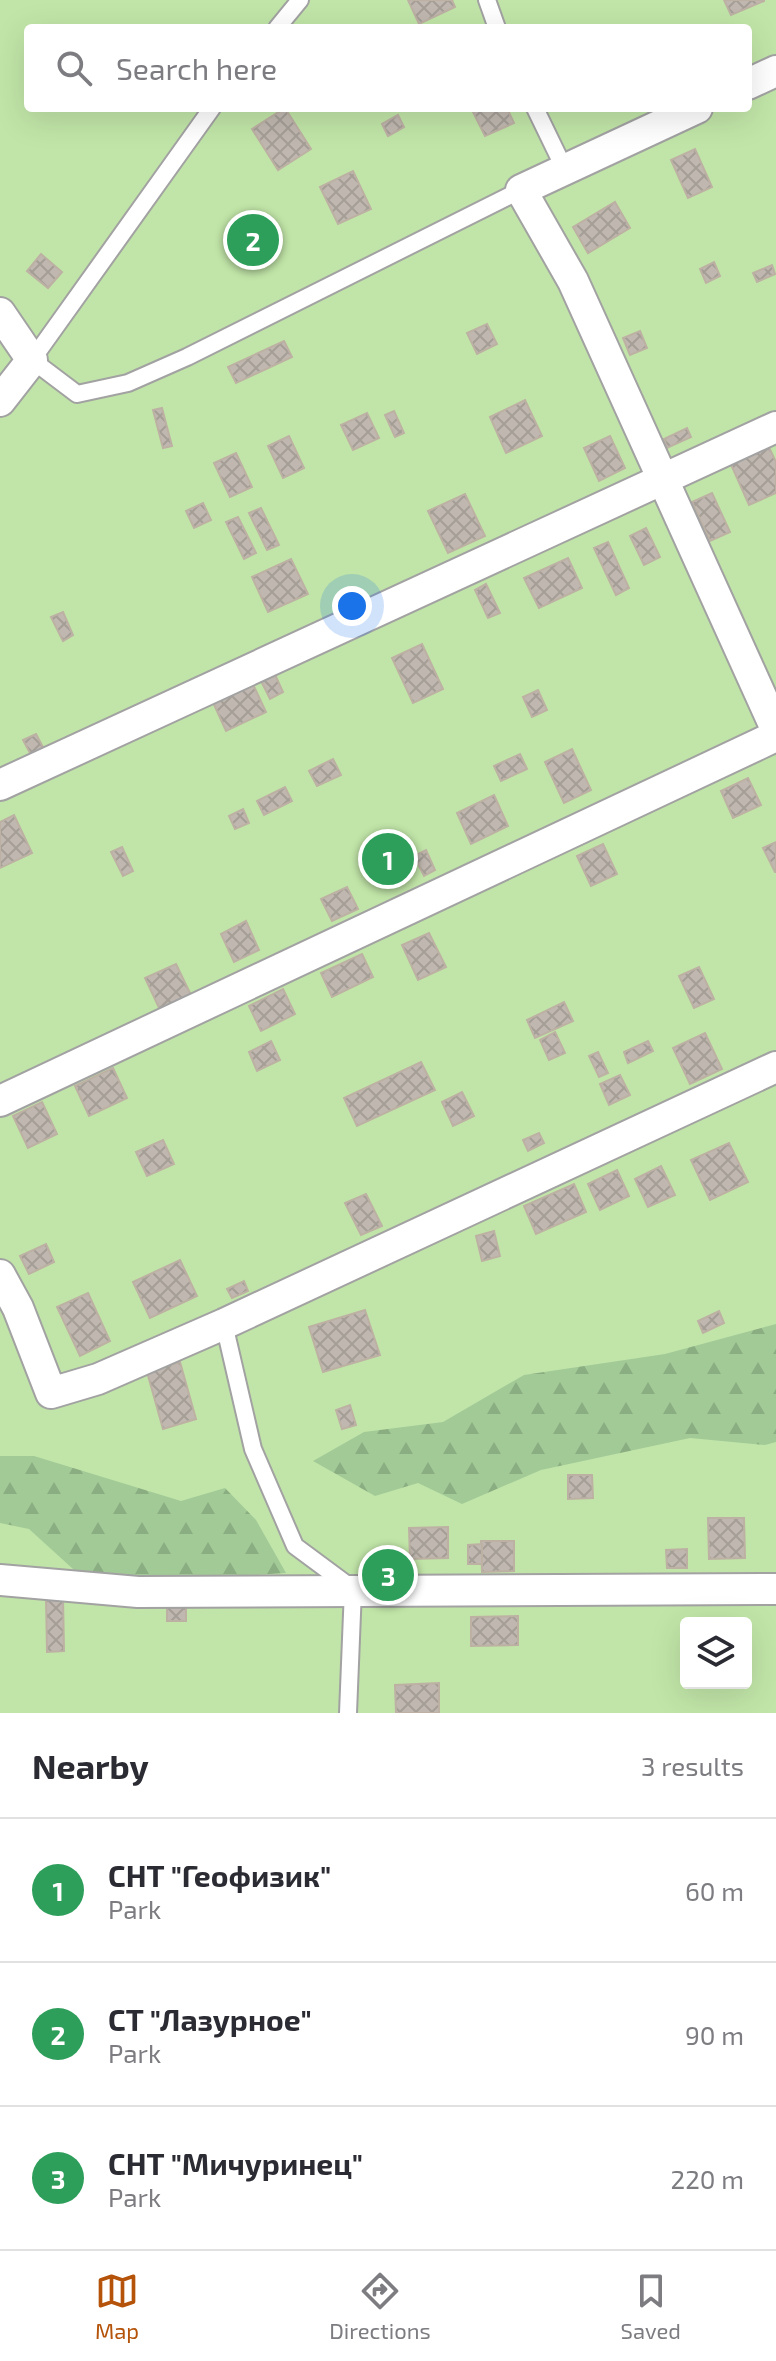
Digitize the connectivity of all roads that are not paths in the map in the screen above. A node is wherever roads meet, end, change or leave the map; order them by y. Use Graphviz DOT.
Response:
graph roads {
  1 [pos="300,0"];
  2 [pos="487,0"];
  3 [pos="280,24"];
  4 [pos="496,24"];
  5 [pos="776,71"];
  6 [pos="752,82"];
  7 [pos="209,112"];
  8 [pos="537,112"];
  9 [pos="688,112"];
  10 [pos="565,170"];
  11 [pos="521,190"];
  12 [pos="0,313"];
  13 [pos="32,360"];
  14 [pos="0,401"];
  15 [pos="776,427"];
  16 [pos="664,481"];
  17 [pos="776,729"];
  18 [pos="776,736"];
  19 [pos="0,785"];
  20 [pos="776,1067"];
  21 [pos="0,1101"];
  22 [pos="0,1275"];
  23 [pos="224,1324"];
  24 [pos="0,1580"];
  25 [pos="353,1589"];
  26 [pos="776,1589"];
  27 [pos="348,1713"];
  1 -- 3 [label="lane"];
  2 -- 4 [label="lane"];
  5 -- 6 [label="street"];
  7 -- 13 [label="lane"];
  8 -- 10 [label="lane"];
  9 -- 10 [label="street"];
  10 -- 11 [label="street"];
  11 -- 13 [label="lane"];
  11 -- 16 [label="street"];
  12 -- 13 [label="street"];
  13 -- 14 [label="street"];
  15 -- 16 [label="street"];
  16 -- 17 [label="street"];
  16 -- 19 [label="street"];
  18 -- 21 [label="street"];
  20 -- 23 [label="street"];
  22 -- 23 [label="street"];
  23 -- 25 [label="lane"];
  24 -- 25 [label="street"];
  25 -- 26 [label="street"];
  25 -- 27 [label="lane"];
}
